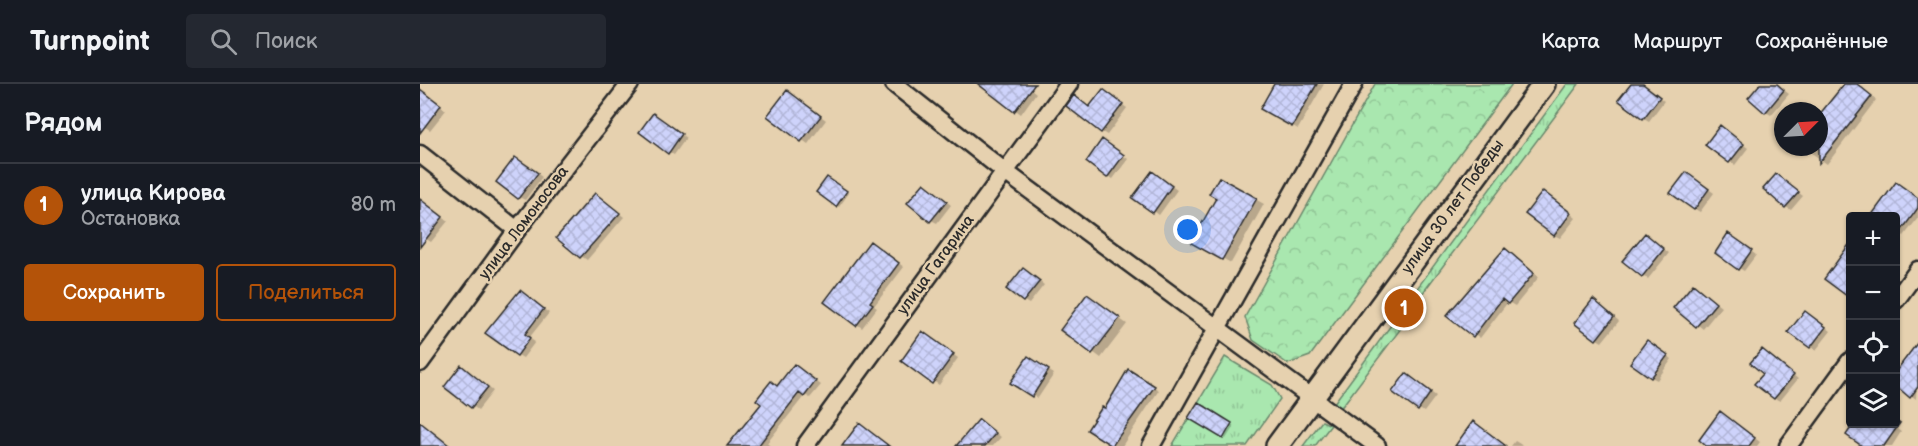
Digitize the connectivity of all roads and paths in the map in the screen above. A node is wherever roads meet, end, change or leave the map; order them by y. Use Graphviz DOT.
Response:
graph roads {
  1 [pos="630,84"];
  2 [pos="894,84"];
  3 [pos="1069,84"];
  4 [pos="1354,84"];
  5 [pos="1544,84"];
  6 [pos="420,154"];
  7 [pos="1005,171"];
  8 [pos="517,230"];
  9 [pos="1918,270"];
  10 [pos="1900,295"];
  11 [pos="1217,326"];
  12 [pos="420,363"];
  13 [pos="1846,368"];
  14 [pos="1312,398"];
  15 [pos="805,446"];
  16 [pos="1151,446"];
  17 [pos="1277,446"];
  18 [pos="1377,446"];
  19 [pos="1788,446"];
  1 -- 8 [label="street, улица Ломоносова"];
  2 -- 7 [label="street"];
  3 -- 7 [label="street, улица Гагарина"];
  4 -- 11 [label="street"];
  5 -- 14 [label="street, улица 30 лет Победы"];
  6 -- 8 [label="street"];
  7 -- 11 [label="street"];
  7 -- 15 [label="street, улица Гагарина"];
  8 -- 12 [label="street, улица Ломоносова"];
  9 -- 10 [label="street"];
  11 -- 14 [label="street"];
  11 -- 16 [label="street"];
  13 -- 19 [label="street"];
  14 -- 17 [label="street, улица 30 лет Победы"];
  14 -- 18 [label="street"];
}
